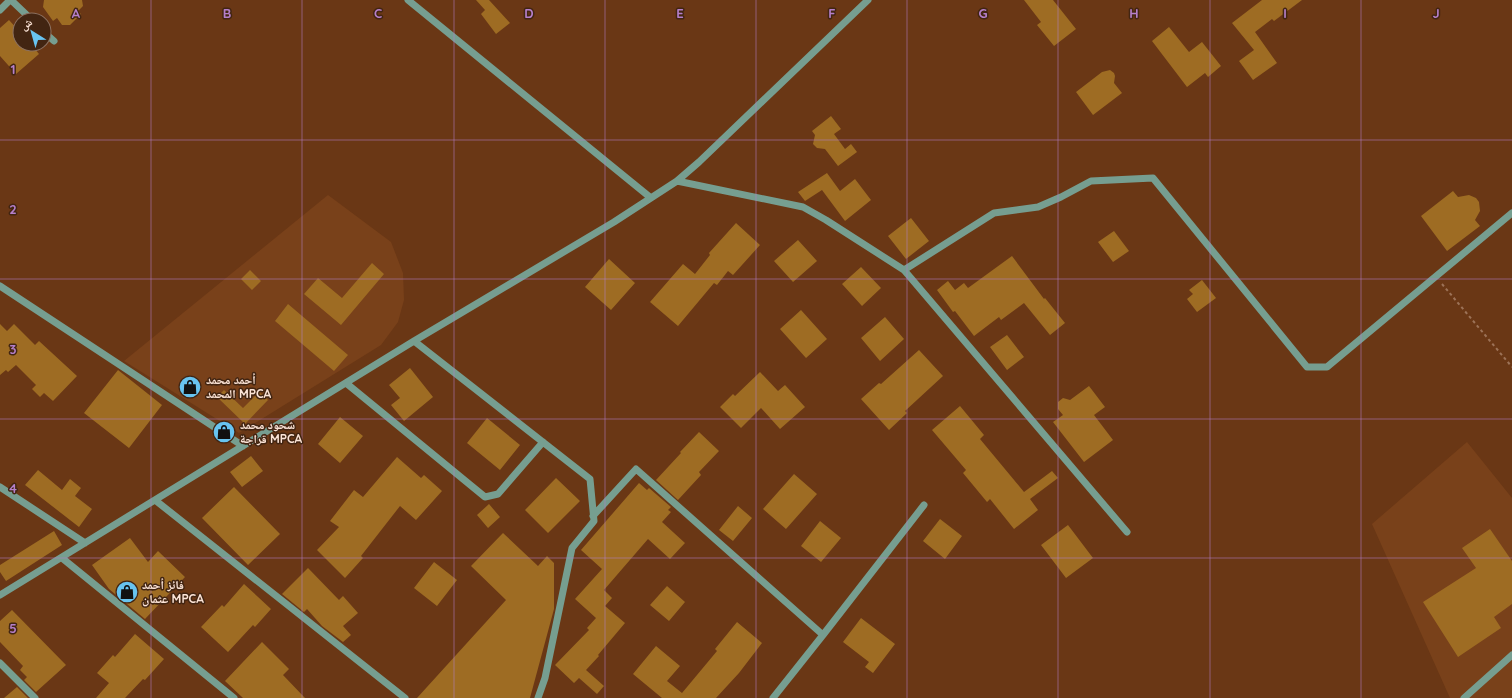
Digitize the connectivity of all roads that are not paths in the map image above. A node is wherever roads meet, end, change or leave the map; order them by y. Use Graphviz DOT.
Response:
graph roads {
  1 [pos="10,0"];
  2 [pos="408,0"];
  3 [pos="868,0"];
  4 [pos="0,10"];
  5 [pos="23,12"];
  6 [pos="677,181"];
  7 [pos="651,198"];
  8 [pos="1512,214"];
  9 [pos="904,270"];
  10 [pos="0,286"];
  11 [pos="414,341"];
  12 [pos="346,383"];
  13 [pos="543,442"];
  14 [pos="243,446"];
  15 [pos="0,487"];
  16 [pos="155,500"];
  17 [pos="924,505"];
  18 [pos="593,516"];
  19 [pos="1127,532"];
  20 [pos="85,543"];
  21 [pos="62,558"];
  22 [pos="0,595"];
  23 [pos="823,635"];
  24 [pos="1512,655"];
  25 [pos="0,663"];
  26 [pos="35,698"];
  27 [pos="234,698"];
  28 [pos="405,698"];
  29 [pos="538,698"];
  30 [pos="773,698"];
  31 [pos="1464,698"];
  1 -- 4 [label="street"];
  1 -- 5 [label="street"];
  2 -- 7 [label="street"];
  3 -- 6 [label="street"];
  6 -- 7 [label="street"];
  6 -- 9 [label="street"];
  7 -- 11 [label="street"];
  8 -- 9 [label="street"];
  9 -- 19 [label="street"];
  10 -- 14 [label="street"];
  11 -- 12 [label="street"];
  11 -- 13 [label="street"];
  12 -- 13 [label="street"];
  12 -- 14 [label="street"];
  13 -- 18 [label="street"];
  14 -- 16 [label="street"];
  15 -- 20 [label="street"];
  16 -- 20 [label="street"];
  16 -- 28 [label="street"];
  17 -- 23 [label="street"];
  18 -- 23 [label="street"];
  18 -- 29 [label="street"];
  20 -- 21 [label="street"];
  21 -- 22 [label="street"];
  21 -- 27 [label="street"];
  23 -- 30 [label="street"];
  24 -- 31 [label="street"];
  25 -- 26 [label="street"];
}
